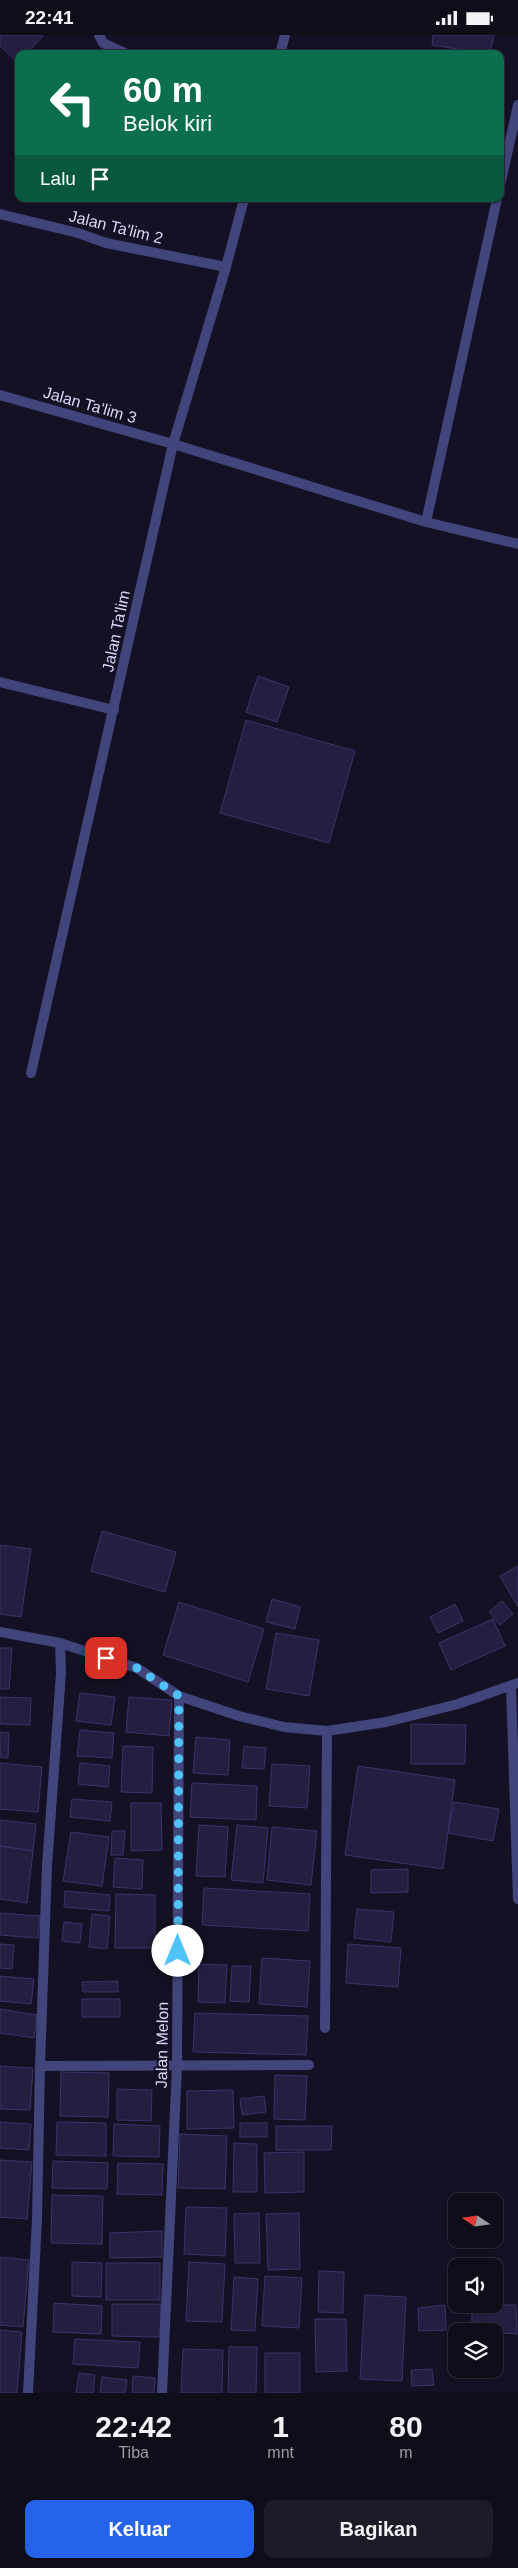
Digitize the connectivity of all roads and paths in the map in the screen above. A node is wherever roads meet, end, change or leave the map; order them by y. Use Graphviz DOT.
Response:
graph roads {
  1 [pos="99,35"];
  2 [pos="285,35"];
  3 [pos="118,50"];
  4 [pos="281,50"];
  5 [pos="518,105"];
  6 [pos="504,168"];
  7 [pos="243,202"];
  8 [pos="496,202"];
  9 [pos="0,214"];
  10 [pos="226,267"];
  11 [pos="0,395"];
  12 [pos="173,445"];
  13 [pos="426,523"];
  14 [pos="518,544"];
  15 [pos="0,682"];
  16 [pos="114,709"];
  17 [pos="30,1073"];
  18 [pos="0,1632"];
  19 [pos="60,1643"];
  20 [pos="515,1684"];
  21 [pos="179,1696"];
  22 [pos="327,1731"];
  23 [pos="518,1899"];
  24 [pos="325,2028"];
  25 [pos="309,2065"];
  26 [pos="40,2067"];
  27 [pos="177,2067"];
  28 [pos="28,2393"];
  29 [pos="162,2393"];
  1 -- 3 [label="street"];
  2 -- 4 [label="street"];
  5 -- 6 [label="street"];
  7 -- 10 [label="street, Jalan Ta'lim"];
  8 -- 13 [label="street"];
  9 -- 10 [label="street, Jalan Ta'lim 2"];
  10 -- 12 [label="street, Jalan Ta'lim"];
  11 -- 12 [label="street, Jalan Ta'lim 3"];
  12 -- 13 [label="street, Jalan Ta'lim 3"];
  12 -- 16 [label="street, Jalan Ta'lim"];
  13 -- 14 [label="street, Jalan Ta'lim 3"];
  15 -- 16 [label="street"];
  16 -- 17 [label="street, Jalan Ta'lim"];
  18 -- 19 [label="street"];
  19 -- 21 [label="street"];
  19 -- 26 [label="street"];
  20 -- 22 [label="street"];
  20 -- 23 [label="street"];
  21 -- 22 [label="street"];
  21 -- 27 [label="street, Jalan Melon"];
  22 -- 24 [label="street"];
  25 -- 27 [label="street"];
  26 -- 27 [label="street"];
  26 -- 28 [label="street"];
  27 -- 29 [label="street, Jalan Melon"];
}
